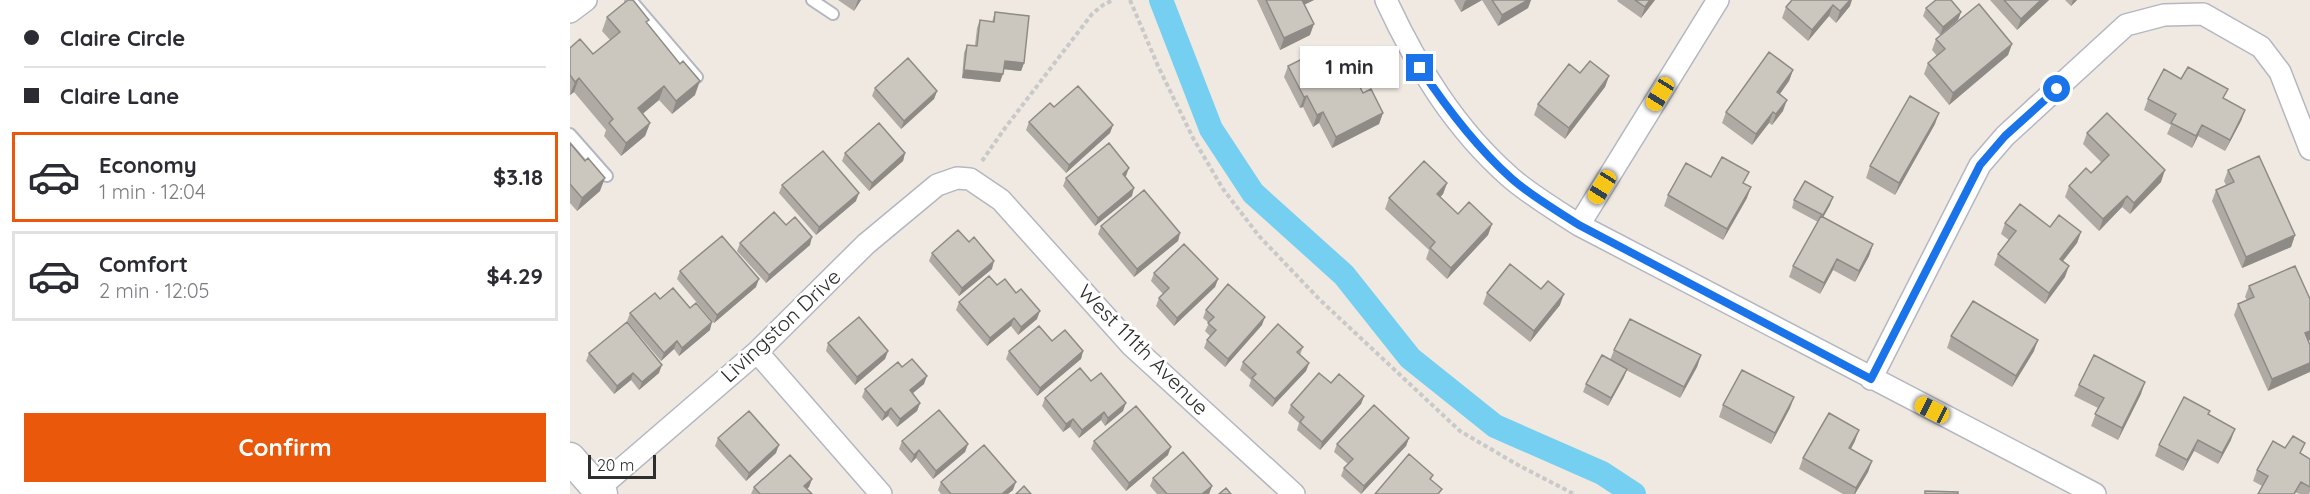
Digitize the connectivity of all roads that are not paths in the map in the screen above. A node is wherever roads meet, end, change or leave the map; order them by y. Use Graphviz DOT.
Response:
graph roads {
  1 [pos="586,0"];
  2 [pos="631,0"];
  3 [pos="812,0"];
  4 [pos="1386,0"];
  5 [pos="1718,0"];
  6 [pos="2205,7"];
  7 [pos="570,12"];
  8 [pos="833,14"];
  9 [pos="697,77"];
  10 [pos="570,134"];
  11 [pos="2310,149"];
  12 [pos="607,176"];
  13 [pos="970,179"];
  14 [pos="1579,225"];
  15 [pos="757,352"];
  16 [pos="1871,379"];
  17 [pos="570,458"];
  18 [pos="600,491"];
  19 [pos="881,494"];
  20 [pos="1294,494"];
  21 [pos="2095,494"];
  1 -- 7 [label="street"];
  2 -- 9 [label="lane"];
  3 -- 8 [label="lane"];
  4 -- 14 [label="street"];
  5 -- 14 [label="street"];
  6 -- 11 [label="street"];
  6 -- 16 [label="street"];
  10 -- 12 [label="lane"];
  13 -- 15 [label="street, Livingston Drive"];
  13 -- 20 [label="street, West 111th Avenue"];
  14 -- 16 [label="street"];
  15 -- 18 [label="street, Livingston Drive"];
  15 -- 19 [label="street"];
  16 -- 21 [label="street"];
  17 -- 18 [label="main road"];
}
